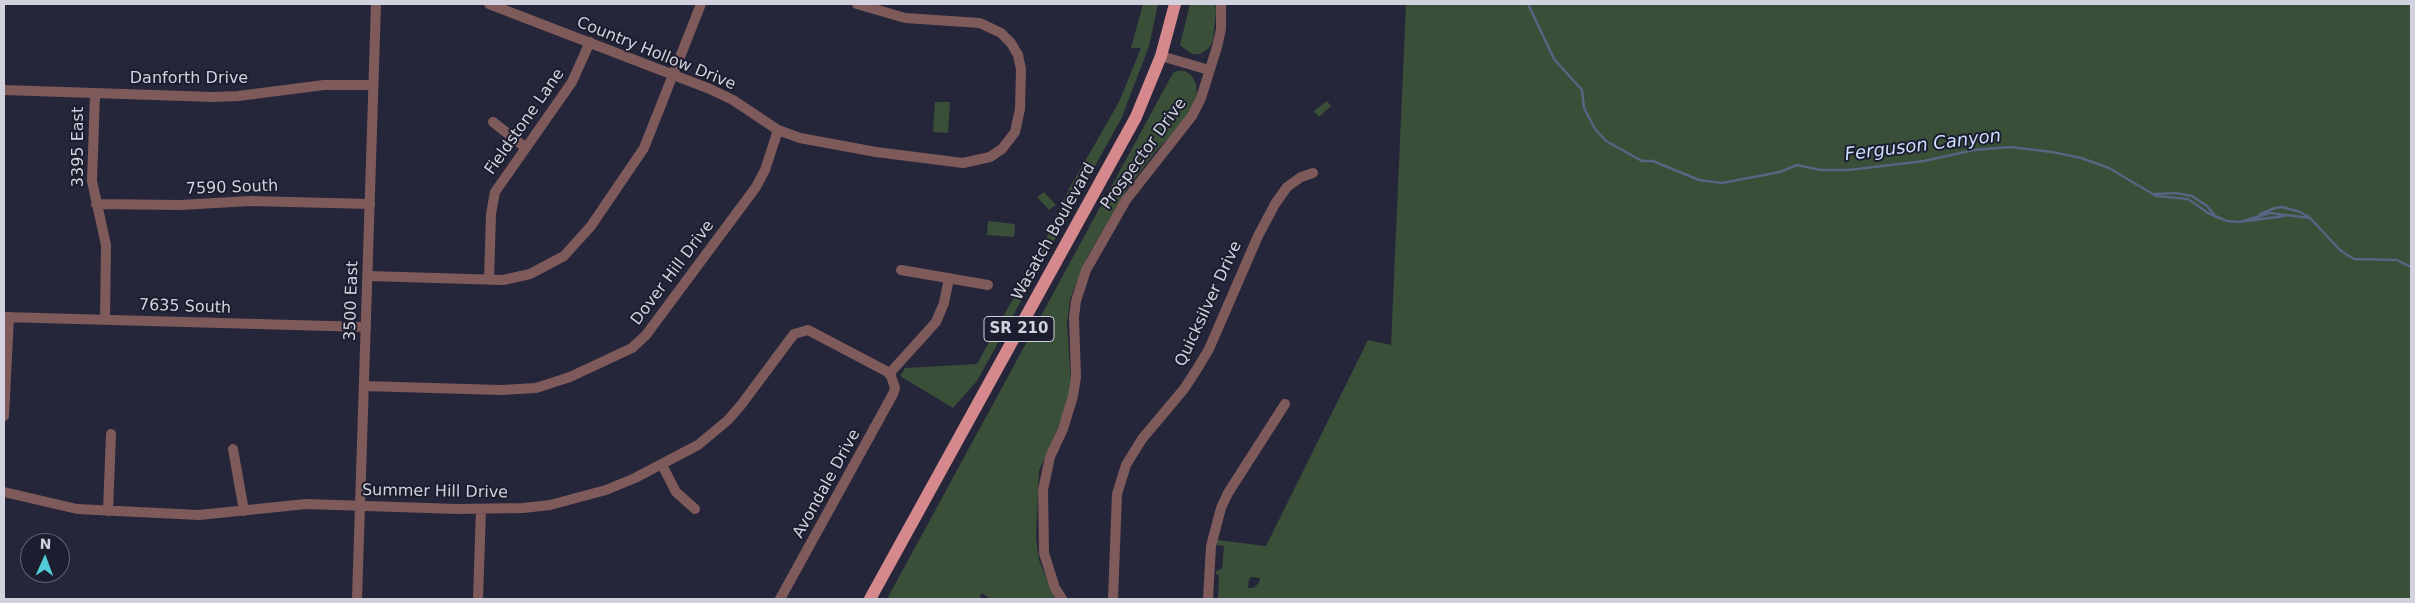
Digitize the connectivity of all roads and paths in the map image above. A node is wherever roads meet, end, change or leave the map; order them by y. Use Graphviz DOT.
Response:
graph roads {
  1 [pos="376,4"];
  2 [pos="489,4"];
  3 [pos="701,4"];
  4 [pos="857,4"];
  5 [pos="1175,4"];
  6 [pos="1221,4"];
  7 [pos="590,42"];
  8 [pos="1161,56"];
  9 [pos="1209,70"];
  10 [pos="674,75"];
  11 [pos="373,85"];
  12 [pos="4,90"];
  13 [pos="95,94"];
  14 [pos="493,122"];
  15 [pos="778,130"];
  16 [pos="526,148"];
  17 [pos="1313,173"];
  18 [pos="96,204"];
  19 [pos="370,204"];
  20 [pos="901,270"];
  21 [pos="368,276"];
  22 [pos="949,278"];
  23 [pos="489,280"];
  24 [pos="988,285"];
  25 [pos="6,317"];
  26 [pos="104,320"];
  27 [pos="366,328"];
  28 [pos="891,378"];
  29 [pos="364,386"];
  30 [pos="1284,404"];
  31 [pos="4,416"];
  32 [pos="111,434"];
  33 [pos="233,449"];
  34 [pos="662,465"];
  35 [pos="4,492"];
  36 [pos="360,506"];
  37 [pos="481,508"];
  38 [pos="695,509"];
  39 [pos="244,511"];
  40 [pos="108,512"];
  41 [pos="357,599"];
  42 [pos="478,599"];
  43 [pos="780,599"];
  44 [pos="870,599"];
  45 [pos="1062,599"];
  46 [pos="1113,599"];
  47 [pos="1208,599"];
  1 -- 11 [label="street, 3500 East"];
  2 -- 7 [label="street, Country Hollow Drive"];
  3 -- 10 [label="street"];
  4 -- 15 [label="street, Country Hollow Drive"];
  5 -- 8 [label="main road, Wasatch Boulevard / SR 210"];
  6 -- 9 [label="street, Prospector Drive"];
  7 -- 10 [label="street, Country Hollow Drive"];
  7 -- 16 [label="street, Fieldstone Lane"];
  8 -- 9 [label="street"];
  8 -- 44 [label="main road, Wasatch Boulevard / SR 210"];
  9 -- 45 [label="street, Prospector Drive"];
  10 -- 15 [label="street, Country Hollow Drive"];
  10 -- 23 [label="street"];
  11 -- 13 [label="street, Danforth Drive"];
  11 -- 19 [label="street, 3500 East"];
  12 -- 13 [label="street, Danforth Drive"];
  13 -- 18 [label="street, 3395 East"];
  14 -- 16 [label="street"];
  15 -- 29 [label="street, Dover Hill Drive"];
  16 -- 23 [label="street, Fieldstone Lane"];
  17 -- 46 [label="street, Quicksilver Drive"];
  18 -- 19 [label="street, 7590 South"];
  18 -- 26 [label="street, 3395 East"];
  19 -- 21 [label="street, 3500 East"];
  20 -- 22 [label="street"];
  21 -- 23 [label="street"];
  21 -- 27 [label="street, 3500 East"];
  22 -- 24 [label="street"];
  22 -- 28 [label="street"];
  25 -- 26 [label="street, 7635 South"];
  25 -- 31 [label="street"];
  26 -- 27 [label="street, 7635 South"];
  27 -- 29 [label="street, 3500 East"];
  28 -- 34 [label="street, Summer Hill Drive"];
  28 -- 43 [label="street, Avondale Drive"];
  29 -- 36 [label="street, 3500 East"];
  30 -- 47 [label="street"];
  32 -- 40 [label="street"];
  33 -- 39 [label="street"];
  34 -- 37 [label="street, Summer Hill Drive"];
  34 -- 38 [label="street"];
  35 -- 40 [label="street, Summer Hill Drive"];
  36 -- 37 [label="street, Summer Hill Drive"];
  36 -- 39 [label="street, Summer Hill Drive"];
  36 -- 41 [label="street, 3500 East"];
  37 -- 42 [label="street"];
  39 -- 40 [label="street, Summer Hill Drive"];
}
